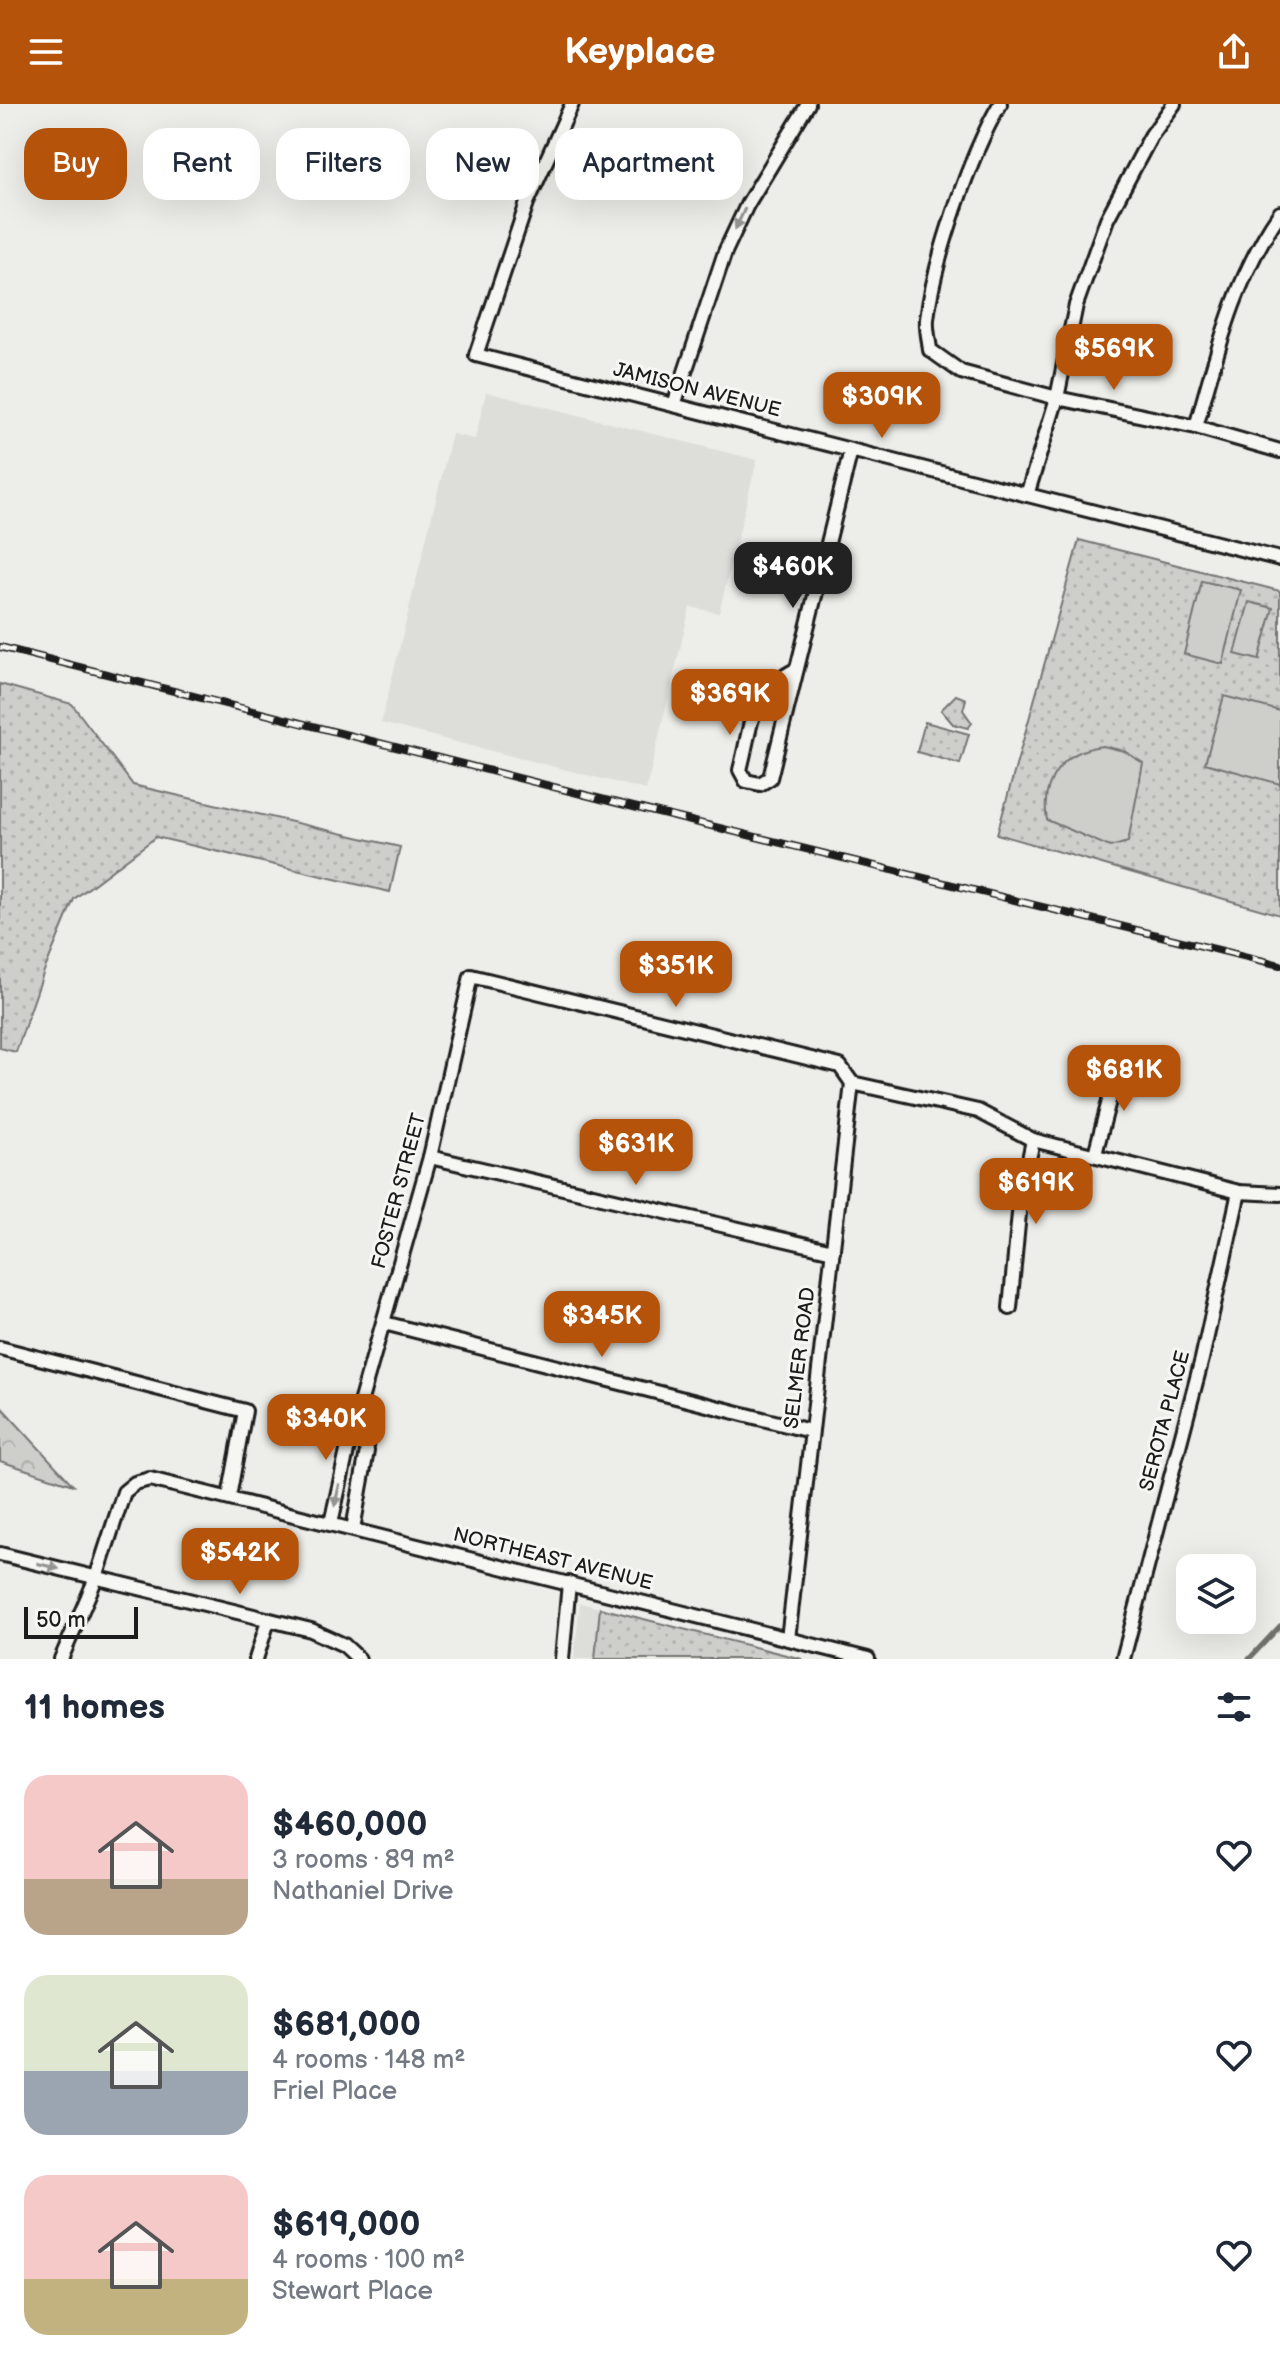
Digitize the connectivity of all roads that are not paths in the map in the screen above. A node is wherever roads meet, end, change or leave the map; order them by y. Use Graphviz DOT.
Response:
graph roads {
  1 [pos="572,104"];
  2 [pos="808,104"];
  3 [pos="1000,104"];
  4 [pos="1174,104"];
  5 [pos="1280,213"];
  6 [pos="1057,398"];
  7 [pos="674,405"];
  8 [pos="1196,427"];
  9 [pos="851,450"];
  10 [pos="1280,451"];
  11 [pos="1027,495"];
  12 [pos="1280,559"];
  13 [pos="797,669"];
  14 [pos="1119,1063"];
  15 [pos="852,1083"];
  16 [pos="1033,1140"];
  17 [pos="1095,1154"];
  18 [pos="430,1157"];
  19 [pos="1280,1179"];
  20 [pos="1239,1192"];
  21 [pos="1278,1193"];
  22 [pos="833,1251"];
  23 [pos="1010,1308"];
  24 [pos="384,1323"];
  25 [pos="0,1348"];
  26 [pos="360,1415"];
  27 [pos="810,1431"];
  28 [pos="229,1497"];
  29 [pos="331,1523"];
  30 [pos="353,1529"];
  31 [pos="0,1554"];
  32 [pos="96,1578"];
  33 [pos="569,1583"];
  34 [pos="268,1621"];
  35 [pos="788,1639"];
  36 [pos="61,1659"];
  37 [pos="256,1659"];
  38 [pos="359,1659"];
  39 [pos="562,1659"];
  40 [pos="868,1659"];
  41 [pos="1123,1659"];
  1 -- 7 [label="street, JAMISON AVENUE"];
  2 -- 7 [label="street, one-way"];
  3 -- 6 [label="street"];
  4 -- 6 [label="street"];
  5 -- 8 [label="street"];
  6 -- 8 [label="street"];
  6 -- 11 [label="street"];
  7 -- 9 [label="street, JAMISON AVENUE"];
  8 -- 10 [label="street"];
  9 -- 11 [label="street, JAMISON AVENUE"];
  9 -- 13 [label="street"];
  11 -- 12 [label="street, JAMISON AVENUE"];
  13 -- 13 [label="street"];
  14 -- 17 [label="street"];
  15 -- 16 [label="street"];
  15 -- 18 [label="street, FOSTER STREET"];
  15 -- 22 [label="street, SELMER ROAD"];
  16 -- 17 [label="street"];
  16 -- 23 [label="street"];
  17 -- 20 [label="street"];
  18 -- 22 [label="street"];
  18 -- 24 [label="street, FOSTER STREET"];
  19 -- 21 [label="street"];
  20 -- 21 [label="street"];
  20 -- 41 [label="street, SEROTA PLACE"];
  22 -- 27 [label="street, SELMER ROAD"];
  24 -- 26 [label="street, FOSTER STREET"];
  24 -- 27 [label="street"];
  25 -- 28 [label="street"];
  26 -- 29 [label="street, FOSTER STREET, one-way"];
  26 -- 30 [label="street, FOSTER STREET"];
  27 -- 35 [label="street, SELMER ROAD"];
  28 -- 29 [label="street, NORTHEAST AVENUE"];
  28 -- 32 [label="street, NORTHEAST AVENUE"];
  29 -- 30 [label="street, NORTHEAST AVENUE"];
  30 -- 33 [label="street, NORTHEAST AVENUE"];
  31 -- 32 [label="street, one-way"];
  32 -- 34 [label="street"];
  32 -- 36 [label="street"];
  33 -- 35 [label="street, NORTHEAST AVENUE"];
  33 -- 39 [label="street"];
  34 -- 37 [label="street"];
  34 -- 38 [label="street"];
  35 -- 40 [label="street, NORTHEAST AVENUE"];
}
